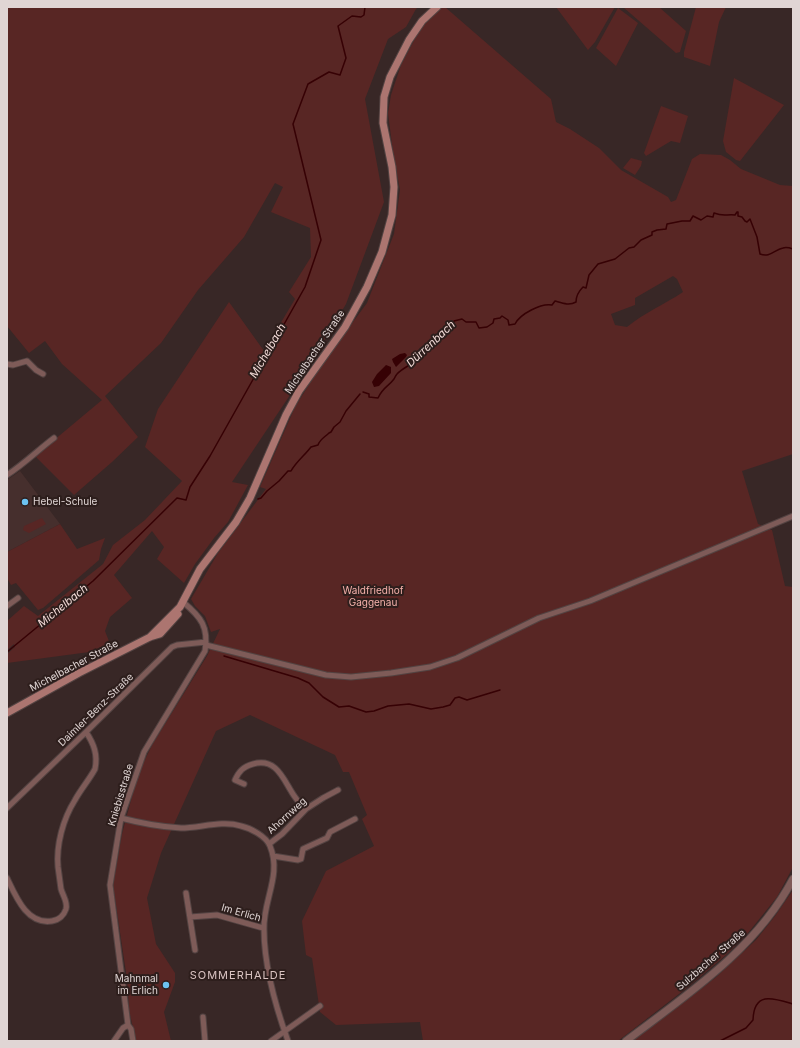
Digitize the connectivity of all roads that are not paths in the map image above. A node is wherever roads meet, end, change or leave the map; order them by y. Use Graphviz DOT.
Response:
graph roads {
  1 [pos="437,7"];
  2 [pos="7,364"];
  3 [pos="43,374"];
  4 [pos="54,438"];
  5 [pos="7,475"];
  6 [pos="793,516"];
  7 [pos="18,598"];
  8 [pos="181,605"];
  9 [pos="7,606"];
  10 [pos="206,643"];
  11 [pos="7,714"];
  12 [pos="86,732"];
  13 [pos="244,784"];
  14 [pos="338,790"];
  15 [pos="7,808"];
  16 [pos="306,809"];
  17 [pos="121,818"];
  18 [pos="355,819"];
  19 [pos="269,844"];
  20 [pos="273,856"];
  21 [pos="7,878"];
  22 [pos="793,879"];
  23 [pos="186,893"];
  24 [pos="190,917"];
  25 [pos="264,928"];
  26 [pos="195,950"];
  27 [pos="320,1006"];
  28 [pos="202,1016"];
  29 [pos="128,1026"];
  30 [pos="284,1031"];
  31 [pos="114,1041"];
  32 [pos="133,1041"];
  33 [pos="205,1041"];
  34 [pos="271,1041"];
  35 [pos="288,1041"];
  36 [pos="626,1041"];
  1 -- 8 [label="main road, Michelbacher Straße"];
  2 -- 3 [label="street"];
  4 -- 5 [label="street"];
  6 -- 10 [label="street, Daimler-Benz-Straße"];
  7 -- 9 [label="street"];
  8 -- 10 [label="street"];
  8 -- 11 [label="main road, Michelbacher Straße"];
  10 -- 12 [label="street, Daimler-Benz-Straße"];
  10 -- 17 [label="street, Kniebisstraße"];
  12 -- 15 [label="street, Daimler-Benz-Straße"];
  12 -- 21 [label="street"];
  13 -- 16 [label="street"];
  14 -- 16 [label="street, Ahornweg"];
  16 -- 19 [label="street, Ahornweg"];
  17 -- 19 [label="street"];
  17 -- 29 [label="street, Kniebisstraße"];
  18 -- 20 [label="street"];
  19 -- 20 [label="street"];
  20 -- 25 [label="street"];
  22 -- 36 [label="street, Sulzbacher Straße"];
  23 -- 24 [label="street"];
  24 -- 25 [label="street, Im Erlich"];
  24 -- 26 [label="street"];
  25 -- 30 [label="street"];
  27 -- 30 [label="street"];
  28 -- 33 [label="street"];
  29 -- 31 [label="street"];
  29 -- 32 [label="street, Kniebisstraße"];
  30 -- 34 [label="street"];
  30 -- 35 [label="street"];
}
